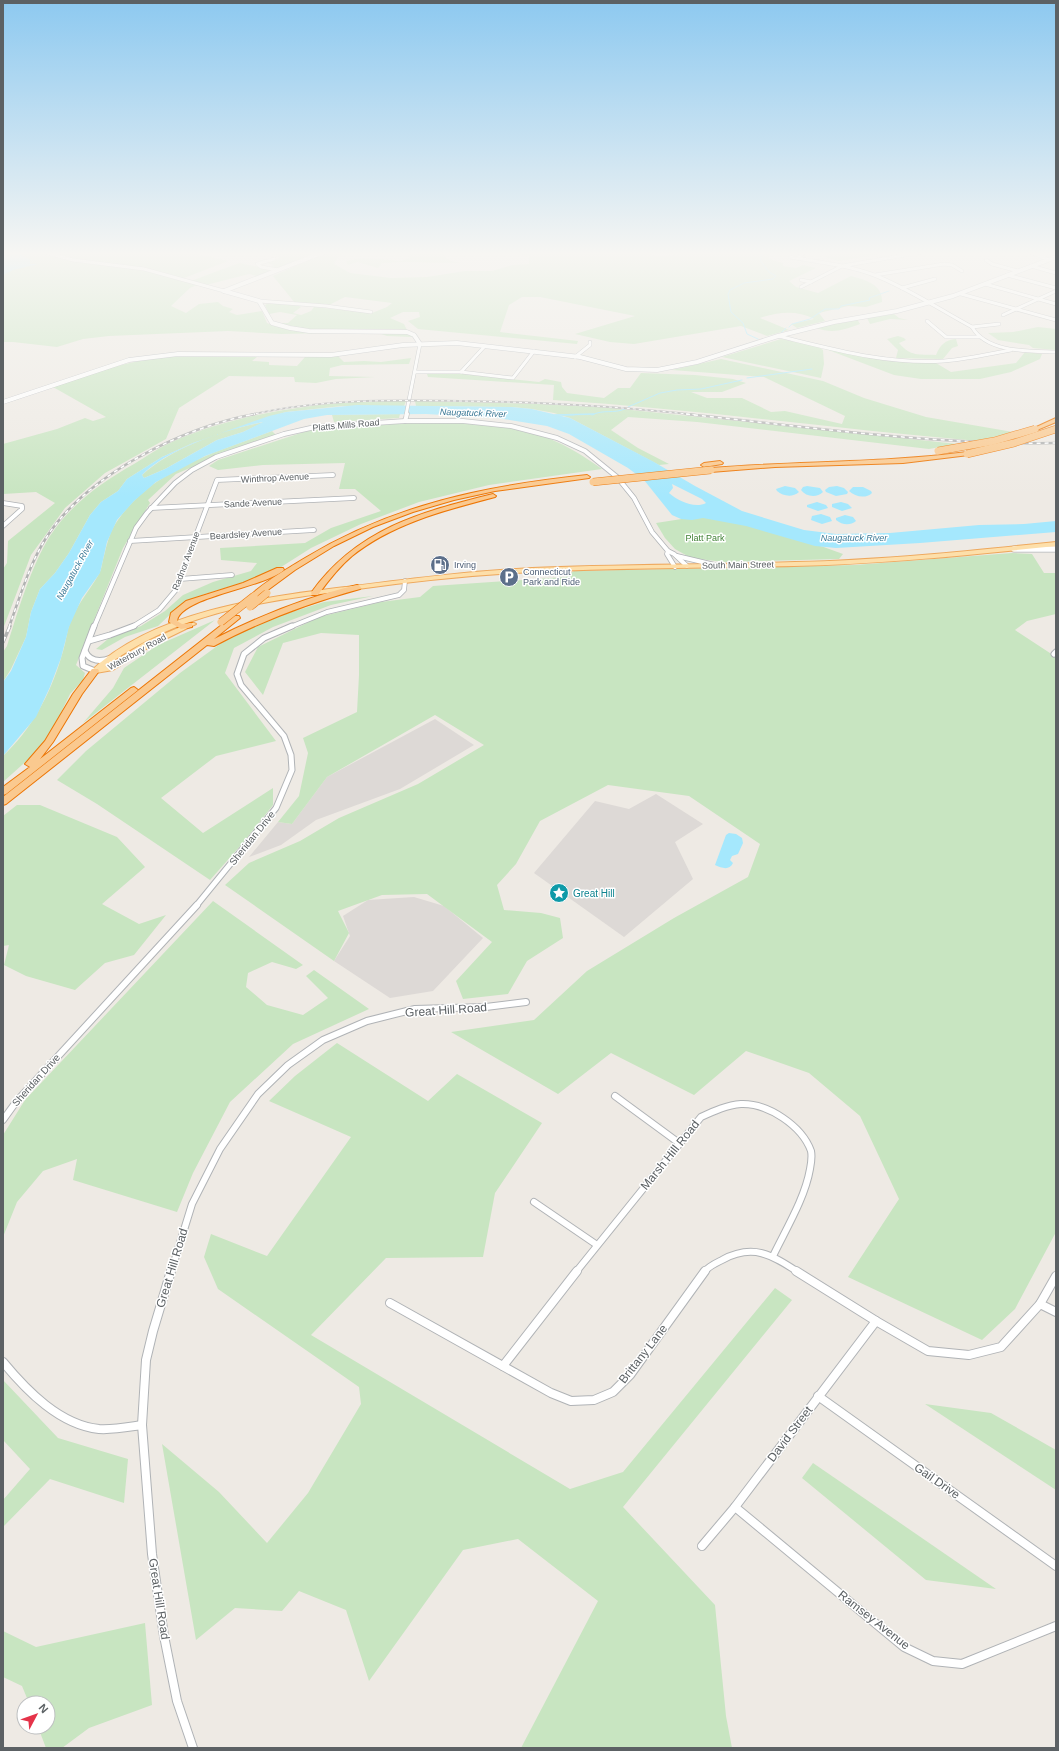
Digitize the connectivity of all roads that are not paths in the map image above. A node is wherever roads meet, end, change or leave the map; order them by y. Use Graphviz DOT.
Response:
graph roads {
  1 [pos="412,334"];
  2 [pos="787,334"];
  3 [pos="942,334"];
  4 [pos="974,334"];
  5 [pos="778,336"];
  6 [pos="979,337"];
  7 [pos="590,342"];
  8 [pos="420,344"];
  9 [pos="485,346"];
  10 [pos="1013,349"];
  11 [pos="534,351"];
  12 [pos="1056,352"];
  13 [pos="575,357"];
  14 [pos="415,372"];
  15 [pos="461,372"];
  16 [pos="3,402"];
  17 [pos="405,419"];
  18 [pos="1056,420"];
  19 [pos="1056,429"];
  20 [pos="333,475"];
  21 [pos="217,480"];
  22 [pos="506,492"];
  23 [pos="354,498"];
  24 [pos="3,503"];
  25 [pos="207,505"];
  26 [pos="151,508"];
  27 [pos="3,526"];
  28 [pos="314,530"];
  29 [pos="196,538"];
  30 [pos="130,541"];
  31 [pos="337,541"];
  32 [pos="1056,544"];
  33 [pos="1014,549"];
  34 [pos="1056,549"];
  35 [pos="668,551"];
  36 [pos="674,554"];
  37 [pos="675,566"];
  38 [pos="687,566"];
  39 [pos="720,566"];
  40 [pos="331,573"];
  41 [pos="232,575"];
  42 [pos="180,579"];
  43 [pos="419,579"];
  44 [pos="405,581"];
  45 [pos="358,587"];
  46 [pos="315,593"];
  47 [pos="298,596"];
  48 [pos="293,608"];
  49 [pos="175,624"];
  50 [pos="189,626"];
  51 [pos="89,641"];
  52 [pos="85,651"];
  53 [pos="112,658"];
  54 [pos="95,671"];
  55 [pos="151,685"];
  56 [pos="3,789"];
  57 [pos="3,792"];
  58 [pos="3,802"];
  59 [pos="526,1002"];
  60 [pos="615,1096"];
  61 [pos="3,1120"];
  62 [pos="679,1143"];
  63 [pos="534,1202"];
  64 [pos="597,1245"];
  65 [pos="773,1256"];
  66 [pos="1056,1276"];
  67 [pos="390,1303"];
  68 [pos="1040,1304"];
  69 [pos="1056,1312"];
  70 [pos="876,1320"];
  71 [pos="3,1362"];
  72 [pos="504,1366"];
  73 [pos="818,1396"];
  74 [pos="142,1424"];
  75 [pos="735,1507"];
  76 [pos="702,1546"];
  77 [pos="1056,1566"];
  78 [pos="1056,1626"];
  79 [pos="193,1748"];
  1 -- 8 [label="main road"];
  2 -- 5 [label="main road"];
  3 -- 6 [label="street"];
  4 -- 6 [label="street"];
  5 -- 10 [label="street"];
  5 -- 13 [label="main road"];
  6 -- 10 [label="street"];
  7 -- 13 [label="street"];
  8 -- 9 [label="main road"];
  8 -- 14 [label="street"];
  8 -- 16 [label="main road"];
  9 -- 11 [label="main road"];
  9 -- 15 [label="street"];
  10 -- 12 [label="street"];
  11 -- 13 [label="main road"];
  11 -- 15 [label="street"];
  14 -- 15 [label="street"];
  14 -- 17 [label="street"];
  17 -- 26 [label="street, Platts Mills Road"];
  17 -- 35 [label="street, Platts Mills Road"];
  18 -- 31 [label="highway, bridge"];
  19 -- 22 [label="highway, bridge"];
  20 -- 21 [label="street, Winthrop Avenue"];
  21 -- 25 [label="street, Radnor Avenue"];
  22 -- 40 [label="highway"];
  22 -- 55 [label="highway, bridge"];
  23 -- 25 [label="street, Sande Avenue"];
  24 -- 27 [label="street"];
  25 -- 26 [label="street, Sande Avenue"];
  25 -- 29 [label="street, Radnor Avenue"];
  26 -- 30 [label="street, Platts Mills Road"];
  28 -- 29 [label="street, Beardsley Avenue"];
  29 -- 30 [label="street, Beardsley Avenue"];
  29 -- 42 [label="street, Radnor Avenue"];
  30 -- 51 [label="street, Platts Mills Road"];
  31 -- 49 [label="highway"];
  31 -- 57 [label="highway, bridge"];
  32 -- 33 [label="main road, South Main Street"];
  33 -- 34 [label="main road"];
  33 -- 39 [label="main road, South Main Street"];
  35 -- 36 [label="street, Platts Mills Road"];
  35 -- 37 [label="street, Platts Mills Road"];
  36 -- 38 [label="street, Platts Mills Road"];
  36 -- 39 [label="street, Platts Mills Road"];
  37 -- 38 [label="main road, South Main Street"];
  37 -- 43 [label="main road, South Main Street"];
  38 -- 39 [label="main road, South Main Street"];
  40 -- 45 [label="highway"];
  40 -- 46 [label="highway"];
  41 -- 42 [label="street"];
  42 -- 51 [label="street, Radnor Avenue"];
  43 -- 44 [label="main road, Waterbury Road"];
  44 -- 45 [label="main road, Waterbury Road"];
  44 -- 61 [label="street, Sheridan Drive"];
  45 -- 46 [label="main road, Waterbury Road"];
  45 -- 48 [label="highway"];
  46 -- 47 [label="main road, Waterbury Road"];
  47 -- 48 [label="highway"];
  47 -- 49 [label="main road, Waterbury Road"];
  47 -- 50 [label="main road, Waterbury Road"];
  48 -- 55 [label="highway"];
  49 -- 50 [label="highway"];
  49 -- 53 [label="main road, Waterbury Road"];
  50 -- 54 [label="main road, Waterbury Road"];
  51 -- 52 [label="street, Platts Mills Road"];
  52 -- 53 [label="street"];
  52 -- 54 [label="street, Platts Mills Road"];
  53 -- 54 [label="main road, Waterbury Road"];
  54 -- 56 [label="highway"];
  55 -- 58 [label="highway"];
  59 -- 74 [label="street, Great Hill Road"];
  60 -- 62 [label="street"];
  62 -- 64 [label="street, Marsh Hill Road"];
  62 -- 65 [label="street, Marsh Hill Road"];
  63 -- 64 [label="street"];
  64 -- 72 [label="street, Marsh Hill Road"];
  65 -- 70 [label="street, Brittany Lane"];
  65 -- 72 [label="street, Brittany Lane"];
  66 -- 68 [label="street, Brittany Lane"];
  67 -- 72 [label="street, Brittany Lane"];
  68 -- 69 [label="street"];
  68 -- 70 [label="street, Brittany Lane"];
  70 -- 73 [label="street, David Street"];
  71 -- 74 [label="street"];
  73 -- 75 [label="street, David Street"];
  73 -- 77 [label="street, Gail Drive"];
  74 -- 79 [label="street, Great Hill Road"];
  75 -- 76 [label="street, David Street"];
  75 -- 78 [label="street, Ramsey Avenue"];
}
